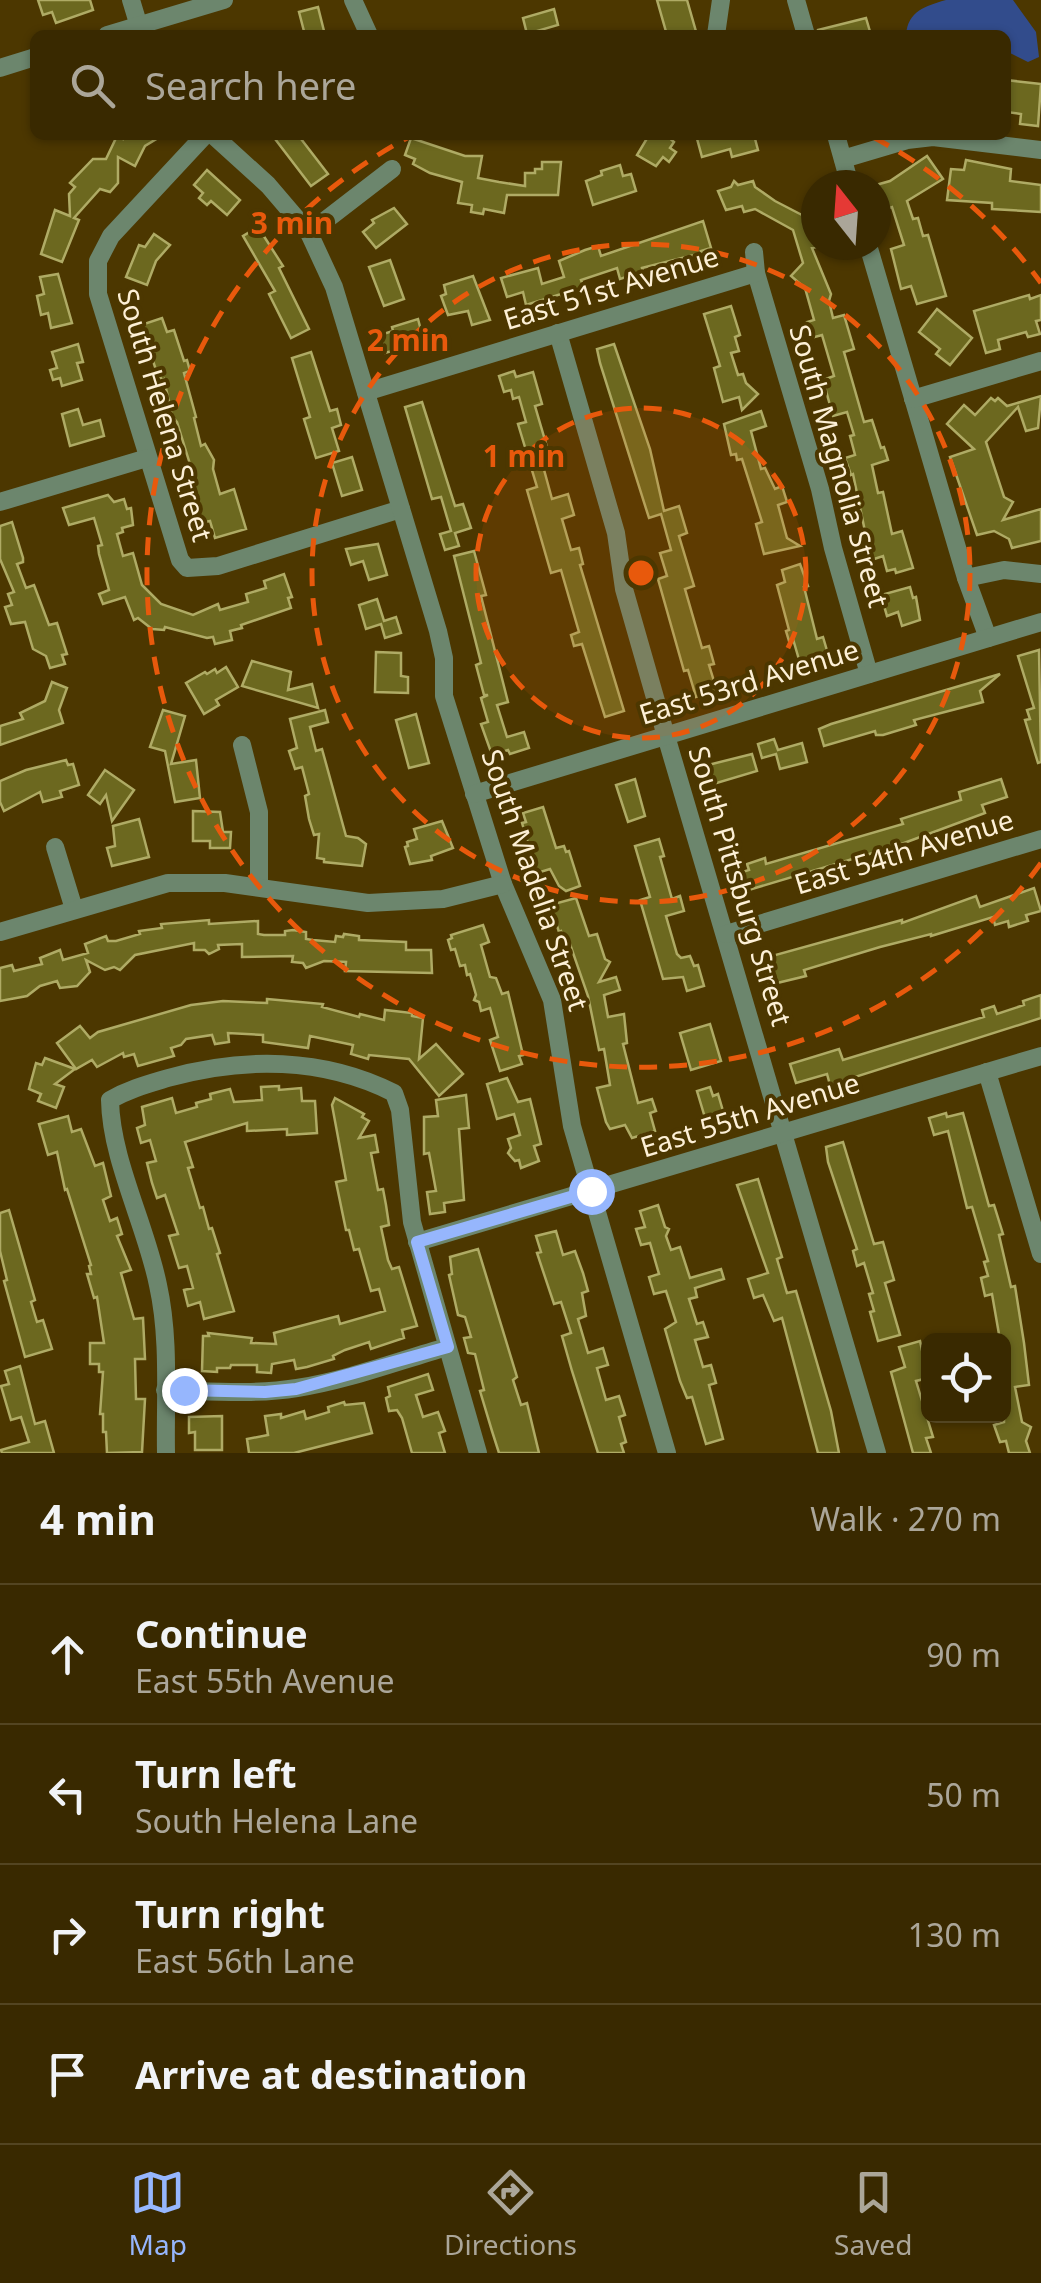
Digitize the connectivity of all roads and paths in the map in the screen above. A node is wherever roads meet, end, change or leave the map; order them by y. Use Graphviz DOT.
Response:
graph roads {
  1 [pos="131,0"];
  2 [pos="224,0"];
  3 [pos="353,0"];
  4 [pos="721,0"];
  5 [pos="796,0"];
  6 [pos="140,30"];
  7 [pos="367,30"];
  8 [pos="717,30"];
  9 [pos="805,30"];
  10 [pos="30,59"];
  11 [pos="0,68"];
  12 [pos="199,140"];
  13 [pos="218,140"];
  14 [pos="837,140"];
  15 [pos="910,140"];
  16 [pos="949,140"];
  17 [pos="1041,150"];
  18 [pos="842,159"];
  19 [pos="392,170"];
  20 [pos="845,170"];
  21 [pos="309,232"];
  22 [pos="754,252"];
  23 [pos="872,260"];
  24 [pos="756,272"];
  25 [pos="558,334"];
  26 [pos="1041,361"];
  27 [pos="366,392"];
  28 [pos="913,399"];
  29 [pos="147,458"];
  30 [pos="0,502"];
  31 [pos="402,510"];
  32 [pos="1041,574"];
  33 [pos="966,578"];
  34 [pos="1041,622"];
  35 [pos="984,640"];
  36 [pos="869,674"];
  37 [pos="666,736"];
  38 [pos="242,745"];
  39 [pos="474,794"];
  40 [pos="1041,840"];
  41 [pos="56,847"];
  42 [pos="503,884"];
  43 [pos="259,886"];
  44 [pos="74,909"];
  45 [pos="0,932"];
  46 [pos="726,934"];
  47 [pos="1041,1056"];
  48 [pos="987,1072"];
  49 [pos="785,1134"];
  50 [pos="591,1191"];
  51 [pos="417,1242"];
  52 [pos="1041,1254"];
  53 [pos="448,1347"];
  54 [pos="165,1390"];
  55 [pos="166,1453"];
  56 [pos="478,1453"];
  57 [pos="668,1453"];
  58 [pos="877,1453"];
  1 -- 6 [label="street"];
  2 -- 6 [label="street"];
  3 -- 7 [label="street"];
  4 -- 8 [label="street"];
  5 -- 9 [label="street"];
  10 -- 11 [label="street"];
  12 -- 29 [label="street, South Helena Street"];
  13 -- 21 [label="street, South Madelia Street"];
  14 -- 18 [label="street"];
  15 -- 18 [label="street"];
  16 -- 17 [label="street"];
  18 -- 20 [label="street"];
  19 -- 21 [label="street"];
  21 -- 27 [label="street, South Madelia Street"];
  22 -- 24 [label="street, South Magnolia Street"];
  23 -- 28 [label="street"];
  24 -- 25 [label="street, East 51st Avenue"];
  24 -- 36 [label="street, South Magnolia Street"];
  25 -- 27 [label="street, East 51st Avenue"];
  25 -- 37 [label="street, South Pittsburg Street"];
  26 -- 28 [label="street"];
  27 -- 31 [label="street, South Madelia Street"];
  28 -- 33 [label="street"];
  29 -- 30 [label="street"];
  29 -- 31 [label="street, South Helena Street"];
  31 -- 39 [label="street, South Madelia Street"];
  32 -- 33 [label="street"];
  33 -- 35 [label="street"];
  34 -- 35 [label="street, East 53rd Avenue"];
  35 -- 36 [label="street, East 53rd Avenue"];
  36 -- 37 [label="street, East 53rd Avenue"];
  37 -- 39 [label="street, East 53rd Avenue"];
  37 -- 46 [label="street, South Pittsburg Street"];
  38 -- 43 [label="street"];
  39 -- 42 [label="street, South Madelia Street"];
  40 -- 46 [label="street, East 54th Avenue"];
  41 -- 44 [label="street"];
  42 -- 43 [label="street"];
  42 -- 50 [label="street, South Madelia Street"];
  43 -- 44 [label="street"];
  44 -- 45 [label="street"];
  46 -- 49 [label="street, South Pittsburg Street"];
  47 -- 48 [label="street, East 55th Avenue"];
  48 -- 49 [label="street, East 55th Avenue"];
  48 -- 52 [label="street"];
  49 -- 50 [label="street, East 55th Avenue"];
  49 -- 58 [label="street, South Pittsburg Street"];
  50 -- 51 [label="street, East 55th Avenue"];
  50 -- 57 [label="street, South Madelia Street"];
  51 -- 53 [label="street"];
  51 -- 54 [label="street"];
  53 -- 54 [label="street"];
  53 -- 56 [label="street"];
  54 -- 55 [label="street"];
}
